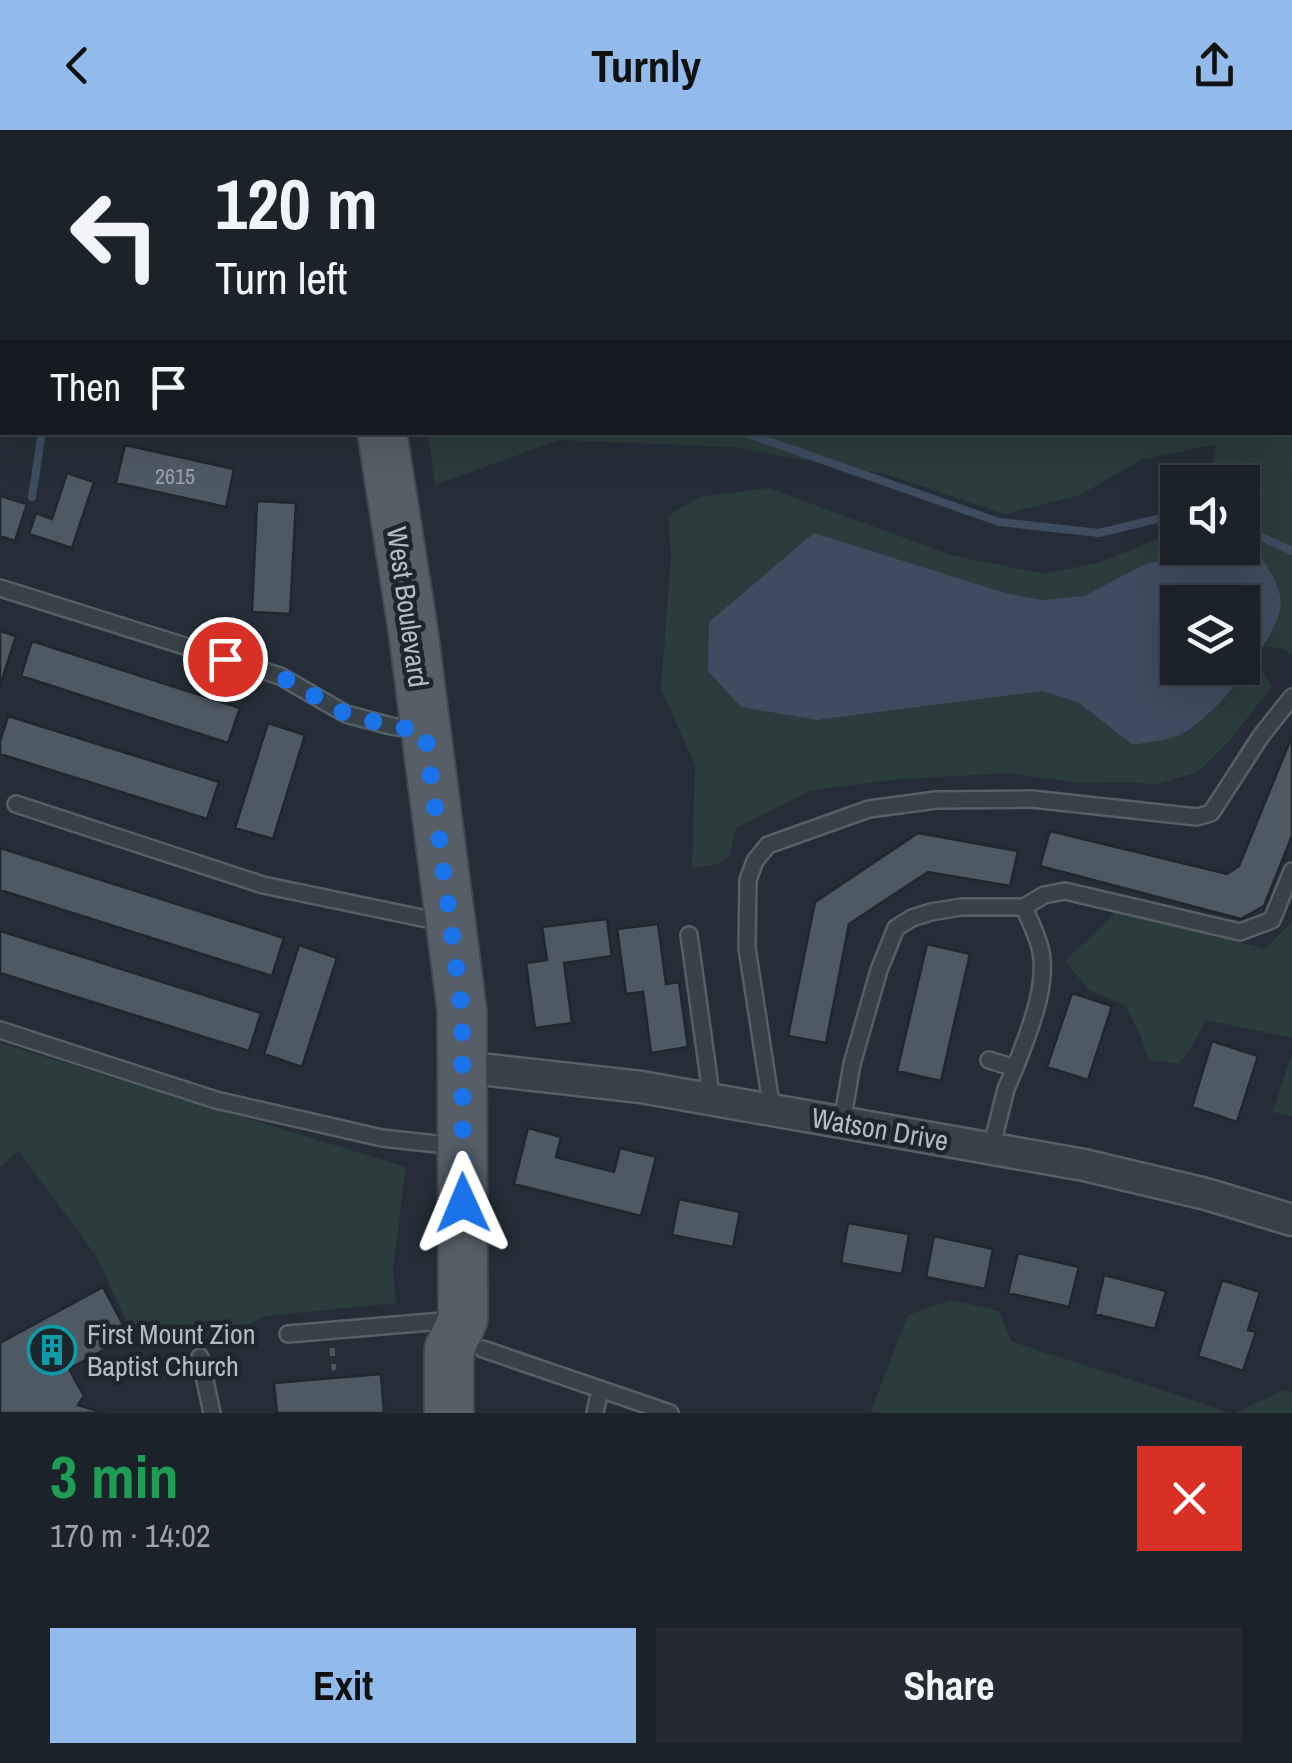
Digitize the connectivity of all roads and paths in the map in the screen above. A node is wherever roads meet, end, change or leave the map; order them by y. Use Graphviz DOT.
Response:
graph roads {
  1 [pos="382,435"];
  2 [pos="0,588"];
  3 [pos="1292,696"];
  4 [pos="425,731"];
  5 [pos="16,804"];
  6 [pos="1292,871"];
  7 [pos="1024,907"];
  8 [pos="450,924"];
  9 [pos="688,935"];
  10 [pos="0,1030"];
  11 [pos="989,1060"];
  12 [pos="462,1067"];
  13 [pos="1014,1068"];
  14 [pos="710,1099"];
  15 [pos="772,1110"];
  16 [pos="842,1122"];
  17 [pos="462,1146"];
  18 [pos="992,1149"];
  19 [pos="1292,1220"];
  20 [pos="288,1334"];
  21 [pos="473,1334"];
  22 [pos="200,1357"];
  23 [pos="600,1390"];
  24 [pos="212,1413"];
  25 [pos="449,1413"];
  26 [pos="480,1413"];
  27 [pos="595,1413"];
  28 [pos="670,1413"];
  1 -- 4 [label="main road, West Boulevard"];
  2 -- 4 [label="lane"];
  3 -- 15 [label="lane"];
  4 -- 8 [label="main road, West Boulevard"];
  5 -- 8 [label="lane"];
  6 -- 7 [label="lane"];
  7 -- 13 [label="lane"];
  7 -- 16 [label="lane"];
  8 -- 12 [label="main road, West Boulevard"];
  9 -- 14 [label="lane"];
  10 -- 17 [label="lane"];
  11 -- 13 [label="lane"];
  12 -- 14 [label="street, Watson Drive"];
  12 -- 17 [label="main road, West Boulevard"];
  13 -- 18 [label="lane"];
  14 -- 15 [label="street, Watson Drive"];
  15 -- 16 [label="street, Watson Drive"];
  16 -- 18 [label="street, Watson Drive"];
  17 -- 21 [label="main road, West Boulevard"];
  18 -- 19 [label="street, Watson Drive"];
  20 -- 21 [label="lane"];
  21 -- 23 [label="lane"];
  21 -- 25 [label="main road, West Boulevard"];
  21 -- 26 [label="main road, West Boulevard"];
  22 -- 24 [label="lane"];
  23 -- 27 [label="lane"];
  23 -- 28 [label="lane"];
}
